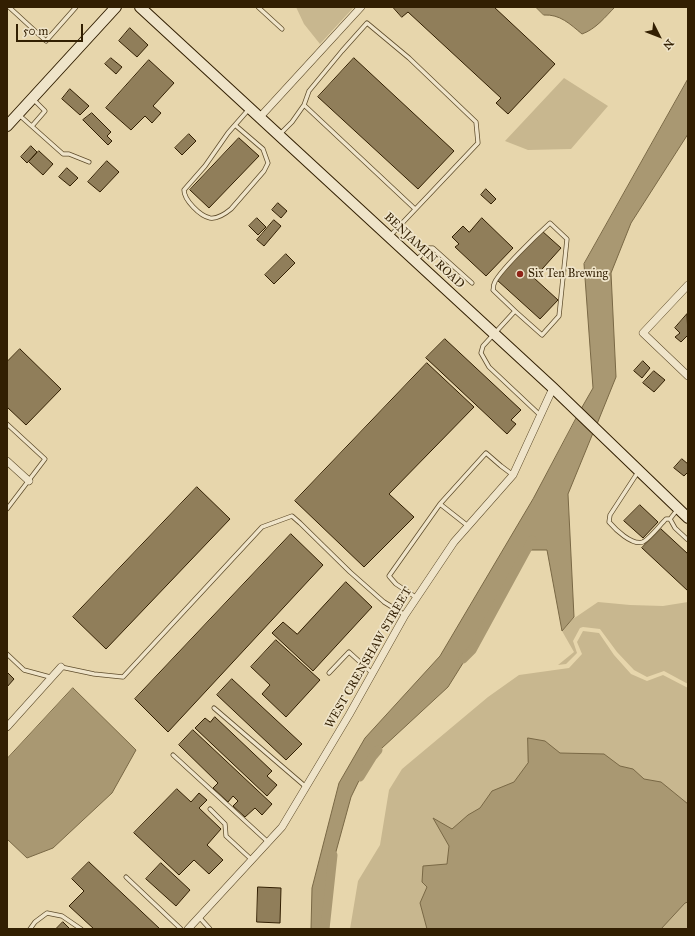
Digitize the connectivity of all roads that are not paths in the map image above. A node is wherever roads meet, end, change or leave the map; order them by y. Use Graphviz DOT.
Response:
graph roads {
  1 [pos="9,7"];
  2 [pos="76,7"];
  3 [pos="116,7"];
  4 [pos="140,7"];
  5 [pos="258,7"];
  6 [pos="361,7"];
  7 [pos="282,29"];
  8 [pos="32,99"];
  9 [pos="304,105"];
  10 [pos="250,108"];
  11 [pos="18,114"];
  12 [pos="260,117"];
  13 [pos="235,125"];
  14 [pos="7,126"];
  15 [pos="32,126"];
  16 [pos="279,134"];
  17 [pos="89,162"];
  18 [pos="415,210"];
  19 [pos="390,237"];
  20 [pos="416,261"];
  21 [pos="472,283"];
  22 [pos="688,285"];
  23 [pos="515,311"];
  24 [pos="494,333"];
  25 [pos="688,376"];
  26 [pos="553,388"];
  27 [pos="540,415"];
  28 [pos="7,424"];
  29 [pos="7,462"];
  30 [pos="639,471"];
  31 [pos="513,475"];
  32 [pos="29,481"];
  33 [pos="440,504"];
  34 [pos="7,509"];
  35 [pos="678,509"];
  36 [pos="688,518"];
  37 [pos="670,519"];
  38 [pos="468,526"];
  39 [pos="688,540"];
  40 [pos="417,598"];
  41 [pos="405,615"];
  42 [pos="7,654"];
  43 [pos="61,667"];
  44 [pos="329,673"];
  45 [pos="372,673"];
  46 [pos="52,678"];
  47 [pos="214,708"];
  48 [pos="7,727"];
  49 [pos="173,755"];
  50 [pos="306,787"];
  51 [pos="210,809"];
  52 [pos="268,842"];
  53 [pos="252,860"];
  54 [pos="126,877"];
  55 [pos="199,917"];
  56 [pos="30,929"];
  57 [pos="81,929"];
  58 [pos="181,929"];
  59 [pos="188,929"];
  60 [pos="210,929"];
  1 -- 2 [label="lane"];
  3 -- 8 [label="street"];
  4 -- 10 [label="street, BENJAMIN ROAD"];
  5 -- 7 [label="lane"];
  6 -- 12 [label="street"];
  8 -- 11 [label="street"];
  8 -- 15 [label="lane"];
  9 -- 16 [label="lane"];
  9 -- 18 [label="lane"];
  9 -- 18 [label="lane"];
  10 -- 12 [label="street, BENJAMIN ROAD"];
  10 -- 13 [label="lane"];
  11 -- 14 [label="street"];
  11 -- 15 [label="lane"];
  12 -- 16 [label="street, BENJAMIN ROAD"];
  13 -- 13 [label="lane"];
  15 -- 17 [label="lane"];
  16 -- 19 [label="street, BENJAMIN ROAD"];
  18 -- 19 [label="lane"];
  19 -- 20 [label="street, BENJAMIN ROAD"];
  20 -- 21 [label="lane"];
  20 -- 24 [label="street, BENJAMIN ROAD"];
  22 -- 25 [label="street"];
  23 -- 23 [label="lane"];
  23 -- 24 [label="lane"];
  24 -- 26 [label="street, BENJAMIN ROAD"];
  24 -- 27 [label="lane"];
  26 -- 27 [label="street, WEST CRENSHAW STREET"];
  26 -- 30 [label="street, BENJAMIN ROAD"];
  27 -- 31 [label="street, WEST CRENSHAW STREET"];
  28 -- 32 [label="lane"];
  29 -- 32 [label="street"];
  30 -- 35 [label="street, BENJAMIN ROAD"];
  30 -- 37 [label="lane"];
  31 -- 33 [label="lane"];
  31 -- 38 [label="street, WEST CRENSHAW STREET"];
  32 -- 34 [label="lane"];
  33 -- 38 [label="lane"];
  33 -- 40 [label="lane"];
  35 -- 36 [label="street, BENJAMIN ROAD"];
  35 -- 37 [label="lane"];
  37 -- 39 [label="lane"];
  38 -- 40 [label="street, WEST CRENSHAW STREET"];
  40 -- 41 [label="street, WEST CRENSHAW STREET"];
  41 -- 43 [label="lane"];
  41 -- 45 [label="street, WEST CRENSHAW STREET"];
  42 -- 46 [label="lane"];
  43 -- 46 [label="street"];
  44 -- 45 [label="lane"];
  45 -- 50 [label="street, WEST CRENSHAW STREET"];
  46 -- 48 [label="street"];
  47 -- 50 [label="lane"];
  49 -- 52 [label="lane"];
  50 -- 52 [label="street, WEST CRENSHAW STREET"];
  51 -- 53 [label="lane"];
  52 -- 53 [label="street, WEST CRENSHAW STREET"];
  53 -- 55 [label="street, WEST CRENSHAW STREET"];
  54 -- 58 [label="lane"];
  55 -- 59 [label="street, WEST CRENSHAW STREET"];
  55 -- 60 [label="lane"];
  56 -- 57 [label="lane"];
}
